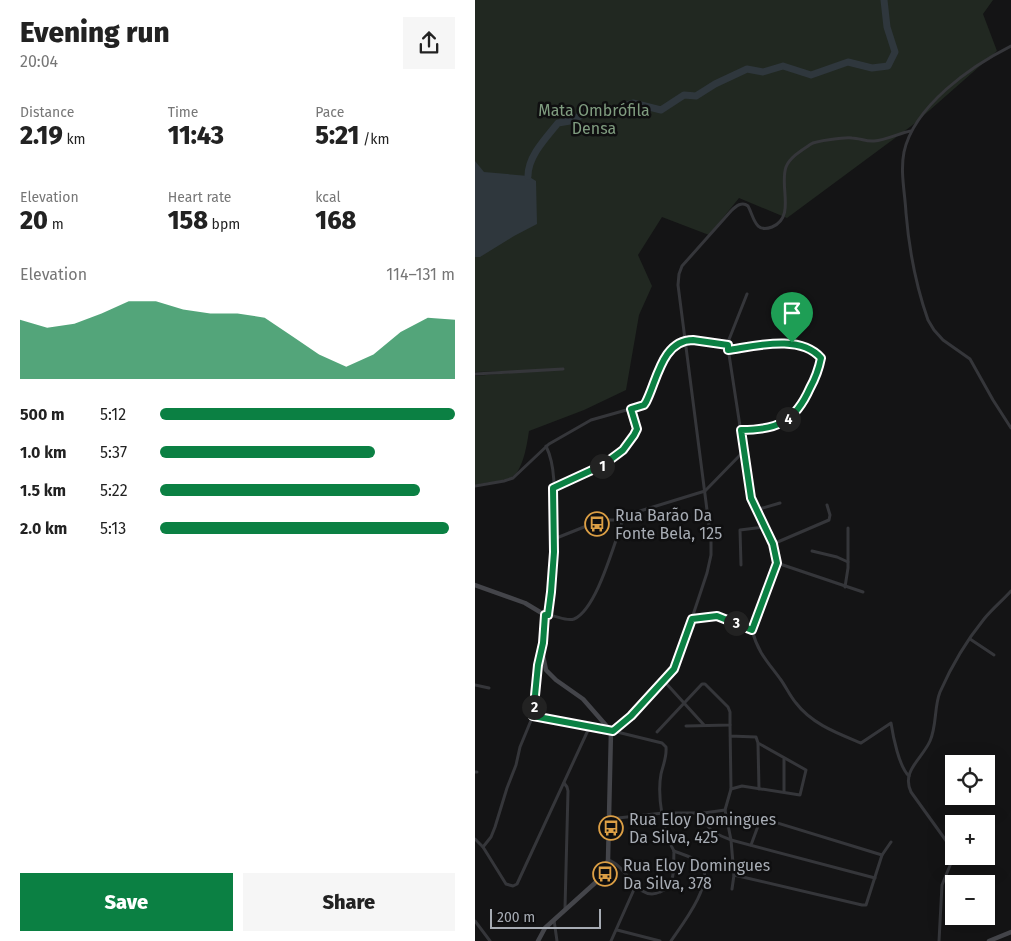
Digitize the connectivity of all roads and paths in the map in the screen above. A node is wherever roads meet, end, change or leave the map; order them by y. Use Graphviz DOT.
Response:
graph roads {
  1 [pos="1011,46"];
  2 [pos="911,131"];
  3 [pos="747,294"];
  4 [pos="685,341"];
  5 [pos="728,345"];
  6 [pos="728,350"];
  7 [pos="563,369"];
  8 [pos="475,374"];
  9 [pos="631,409"];
  10 [pos="1011,428"];
  11 [pos="741,430"];
  12 [pos="547,446"];
  13 [pos="744,452"];
  14 [pos="475,486"];
  15 [pos="553,488"];
  16 [pos="705,491"];
  17 [pos="780,503"];
  18 [pos="827,505"];
  19 [pos="757,510"];
  20 [pos="623,520"];
  21 [pos="765,527"];
  22 [pos="848,528"];
  23 [pos="554,540"];
  24 [pos="773,544"];
  25 [pos="812,551"];
  26 [pos="849,562"];
  27 [pos="777,563"];
  28 [pos="741,565"];
  29 [pos="475,586"];
  30 [pos="845,587"];
  31 [pos="863,592"];
  32 [pos="1011,592"];
  33 [pos="546,615"];
  34 [pos="692,619"];
  35 [pos="752,630"];
  36 [pos="970,639"];
  37 [pos="542,651"];
  38 [pos="994,655"];
  39 [pos="664,681"];
  40 [pos="475,685"];
  41 [pos="489,688"];
  42 [pos="685,703"];
  43 [pos="533,716"];
  44 [pos="730,725"];
  45 [pos="686,726"];
  46 [pos="705,726"];
  47 [pos="589,728"];
  48 [pos="612,731"];
  49 [pos="657,732"];
  50 [pos="730,736"];
  51 [pos="758,743"];
  52 [pos="784,758"];
  53 [pos="909,776"];
  54 [pos="564,783"];
  55 [pos="731,789"];
  56 [pos="759,789"];
  57 [pos="784,792"];
  58 [pos="725,810"];
  59 [pos="663,813"];
  60 [pos="704,813"];
  61 [pos="609,819"];
  62 [pos="475,839"];
  63 [pos="731,840"];
  64 [pos="891,842"];
  65 [pos="751,845"];
  66 [pos="483,847"];
  67 [pos="674,851"];
  68 [pos="882,855"];
  69 [pos="608,860"];
  70 [pos="734,876"];
  71 [pos="875,878"];
  72 [pos="636,885"];
  73 [pos="731,889"];
  74 [pos="565,908"];
  75 [pos="554,919"];
  76 [pos="475,921"];
  77 [pos="617,930"];
  78 [pos="1011,932"];
  79 [pos="489,941"];
  80 [pos="538,941"];
  81 [pos="557,941"];
  82 [pos="611,941"];
  83 [pos="660,941"];
  84 [pos="671,941"];
  85 [pos="939,941"];
  86 [pos="989,941"];
  1 -- 2 [label="street"];
  2 -- 4 [label="street"];
  2 -- 10 [label="street"];
  3 -- 5 [label="street"];
  4 -- 5 [label="street"];
  4 -- 9 [label="street"];
  4 -- 16 [label="street"];
  5 -- 6 [label="street"];
  6 -- 11 [label="street"];
  6 -- 11 [label="street"];
  7 -- 8 [label="street"];
  9 -- 12 [label="street"];
  9 -- 15 [label="street"];
  11 -- 13 [label="street"];
  12 -- 14 [label="street"];
  12 -- 15 [label="street"];
  13 -- 16 [label="street"];
  13 -- 19 [label="street"];
  15 -- 23 [label="street"];
  16 -- 20 [label="street"];
  16 -- 34 [label="street"];
  17 -- 19 [label="street"];
  18 -- 24 [label="street"];
  19 -- 21 [label="street"];
  20 -- 23 [label="street"];
  20 -- 33 [label="street"];
  21 -- 24 [label="street"];
  21 -- 28 [label="street"];
  22 -- 26 [label="street"];
  23 -- 33 [label="street"];
  24 -- 27 [label="street"];
  25 -- 26 [label="street"];
  26 -- 30 [label="street"];
  27 -- 30 [label="street"];
  27 -- 35 [label="street"];
  29 -- 33 [label="main road"];
  30 -- 31 [label="street"];
  32 -- 36 [label="street"];
  33 -- 37 [label="main road"];
  34 -- 35 [label="street"];
  34 -- 39 [label="street"];
  35 -- 53 [label="street"];
  36 -- 38 [label="street"];
  36 -- 53 [label="street"];
  37 -- 43 [label="street"];
  37 -- 48 [label="main road"];
  39 -- 42 [label="street"];
  39 -- 48 [label="street"];
  40 -- 41 [label="street"];
  42 -- 44 [label="street"];
  42 -- 46 [label="street"];
  42 -- 49 [label="street"];
  43 -- 47 [label="street"];
  43 -- 66 [label="street"];
  44 -- 46 [label="street"];
  44 -- 50 [label="street"];
  45 -- 46 [label="street"];
  47 -- 48 [label="street"];
  47 -- 54 [label="street"];
  48 -- 59 [label="street"];
  48 -- 61 [label="main road"];
  50 -- 51 [label="street"];
  50 -- 55 [label="street"];
  51 -- 52 [label="street"];
  51 -- 56 [label="street"];
  52 -- 57 [label="street"];
  52 -- 57 [label="street"];
  53 -- 85 [label="street"];
  54 -- 66 [label="street"];
  54 -- 74 [label="street"];
  55 -- 56 [label="street"];
  55 -- 58 [label="street"];
  56 -- 57 [label="street"];
  58 -- 60 [label="street"];
  58 -- 63 [label="street"];
  59 -- 60 [label="street"];
  59 -- 61 [label="street"];
  59 -- 67 [label="street"];
  60 -- 63 [label="street"];
  61 -- 69 [label="main road"];
  62 -- 66 [label="street"];
  63 -- 65 [label="street"];
  63 -- 70 [label="street"];
  64 -- 68 [label="street"];
  65 -- 68 [label="street"];
  65 -- 71 [label="street"];
  67 -- 72 [label="street"];
  67 -- 84 [label="street"];
  68 -- 71 [label="street"];
  69 -- 72 [label="street"];
  69 -- 74 [label="main road"];
  70 -- 71 [label="street"];
  70 -- 73 [label="street"];
  72 -- 77 [label="street"];
  74 -- 75 [label="main road"];
  75 -- 80 [label="main road"];
  75 -- 81 [label="street"];
  76 -- 79 [label="street"];
  77 -- 82 [label="street"];
  77 -- 83 [label="street"];
  78 -- 86 [label="main road"];
}
